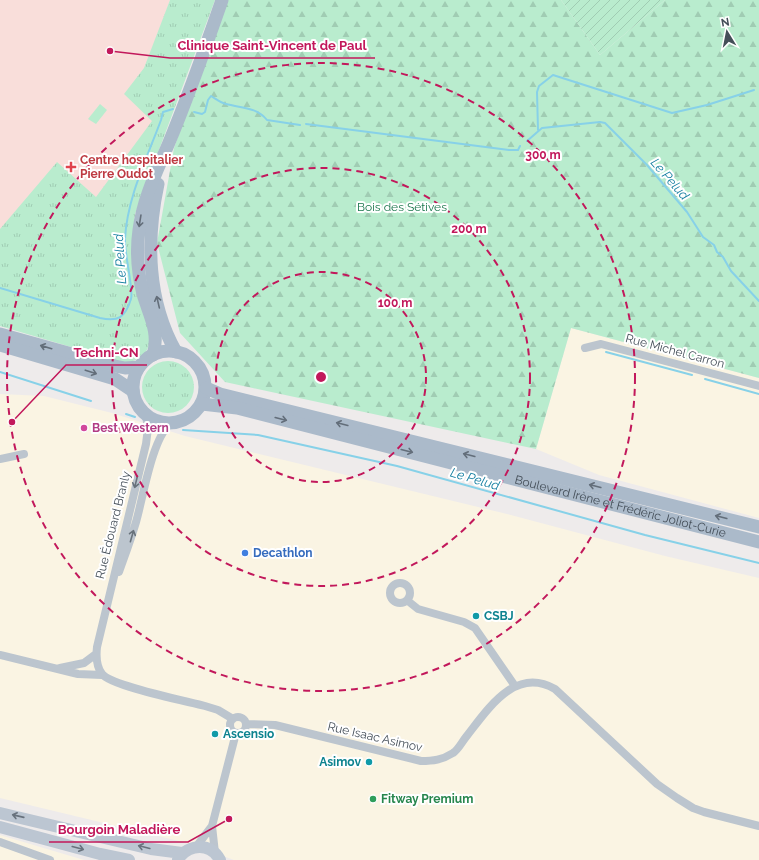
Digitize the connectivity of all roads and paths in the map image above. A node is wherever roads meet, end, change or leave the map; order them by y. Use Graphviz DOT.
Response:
graph roads {
  1 [pos="222,0"];
  2 [pos="168,145"];
  3 [pos="0,334"];
  4 [pos="0,345"];
  5 [pos="585,348"];
  6 [pos="176,352"];
  7 [pos="153,355"];
  8 [pos="138,367"];
  9 [pos="759,386"];
  10 [pos="206,388"];
  11 [pos="133,391"];
  12 [pos="202,404"];
  13 [pos="146,416"];
  14 [pos="170,424"];
  15 [pos="24,454"];
  16 [pos="0,459"];
  17 [pos="759,527"];
  18 [pos="759,542"];
  19 [pos="408,601"];
  20 [pos="98,640"];
  21 [pos="96,654"];
  22 [pos="0,655"];
  23 [pos="53,668"];
  24 [pos="102,675"];
  25 [pos="515,686"];
  26 [pos="233,719"];
  27 [pos="247,724"];
  28 [pos="236,733"];
  29 [pos="0,812"];
  30 [pos="212,826"];
  31 [pos="759,826"];
  32 [pos="0,827"];
  33 [pos="0,842"];
  34 [pos="196,847"];
  35 [pos="180,857"];
  36 [pos="217,857"];
  37 [pos="50,860"];
  38 [pos="130,860"];
  1 -- 2 [label="main road"];
  6 -- 2 [label="main road, one-way"];
  2 -- 7 [label="main road, one-way"];
  8 -- 3 [label="main road, one-way"];
  4 -- 11 [label="main road, one-way"];
  5 -- 9 [label="street, Rue Michel Carron"];
  6 -- 7 [label="main road"];
  6 -- 10 [label="main road"];
  7 -- 8 [label="main road"];
  8 -- 11 [label="main road"];
  10 -- 12 [label="main road"];
  17 -- 10 [label="main road, Boulevard Irène et Frédéric Joliot-Curie, one-way"];
  11 -- 13 [label="main road"];
  12 -- 14 [label="main road"];
  12 -- 18 [label="main road, Boulevard Irène et Frédéric Joliot-Curie, one-way"];
  13 -- 14 [label="main road"];
  13 -- 20 [label="street, Rue Édouard Branly, one-way"];
  20 -- 14 [label="street, Rue Édouard Branly, one-way"];
  15 -- 16 [label="street"];
  19 -- 25 [label="street"];
  20 -- 21 [label="street, Rue Édouard Branly"];
  21 -- 23 [label="street"];
  21 -- 24 [label="street, Rue Édouard Branly"];
  22 -- 23 [label="street"];
  23 -- 24 [label="street"];
  24 -- 26 [label="street"];
  25 -- 27 [label="street, Rue Isaac Asimov"];
  25 -- 31 [label="street, Rue Isaac Asimov"];
  26 -- 27 [label="street"];
  26 -- 28 [label="street"];
  27 -- 28 [label="street"];
  28 -- 30 [label="street"];
  35 -- 29 [label="main road, one-way"];
  30 -- 34 [label="street"];
  30 -- 36 [label="street"];
  32 -- 38 [label="main road, one-way"];
  33 -- 37 [label="street"];
  34 -- 35 [label="main road"];
  34 -- 36 [label="main road"];
}
